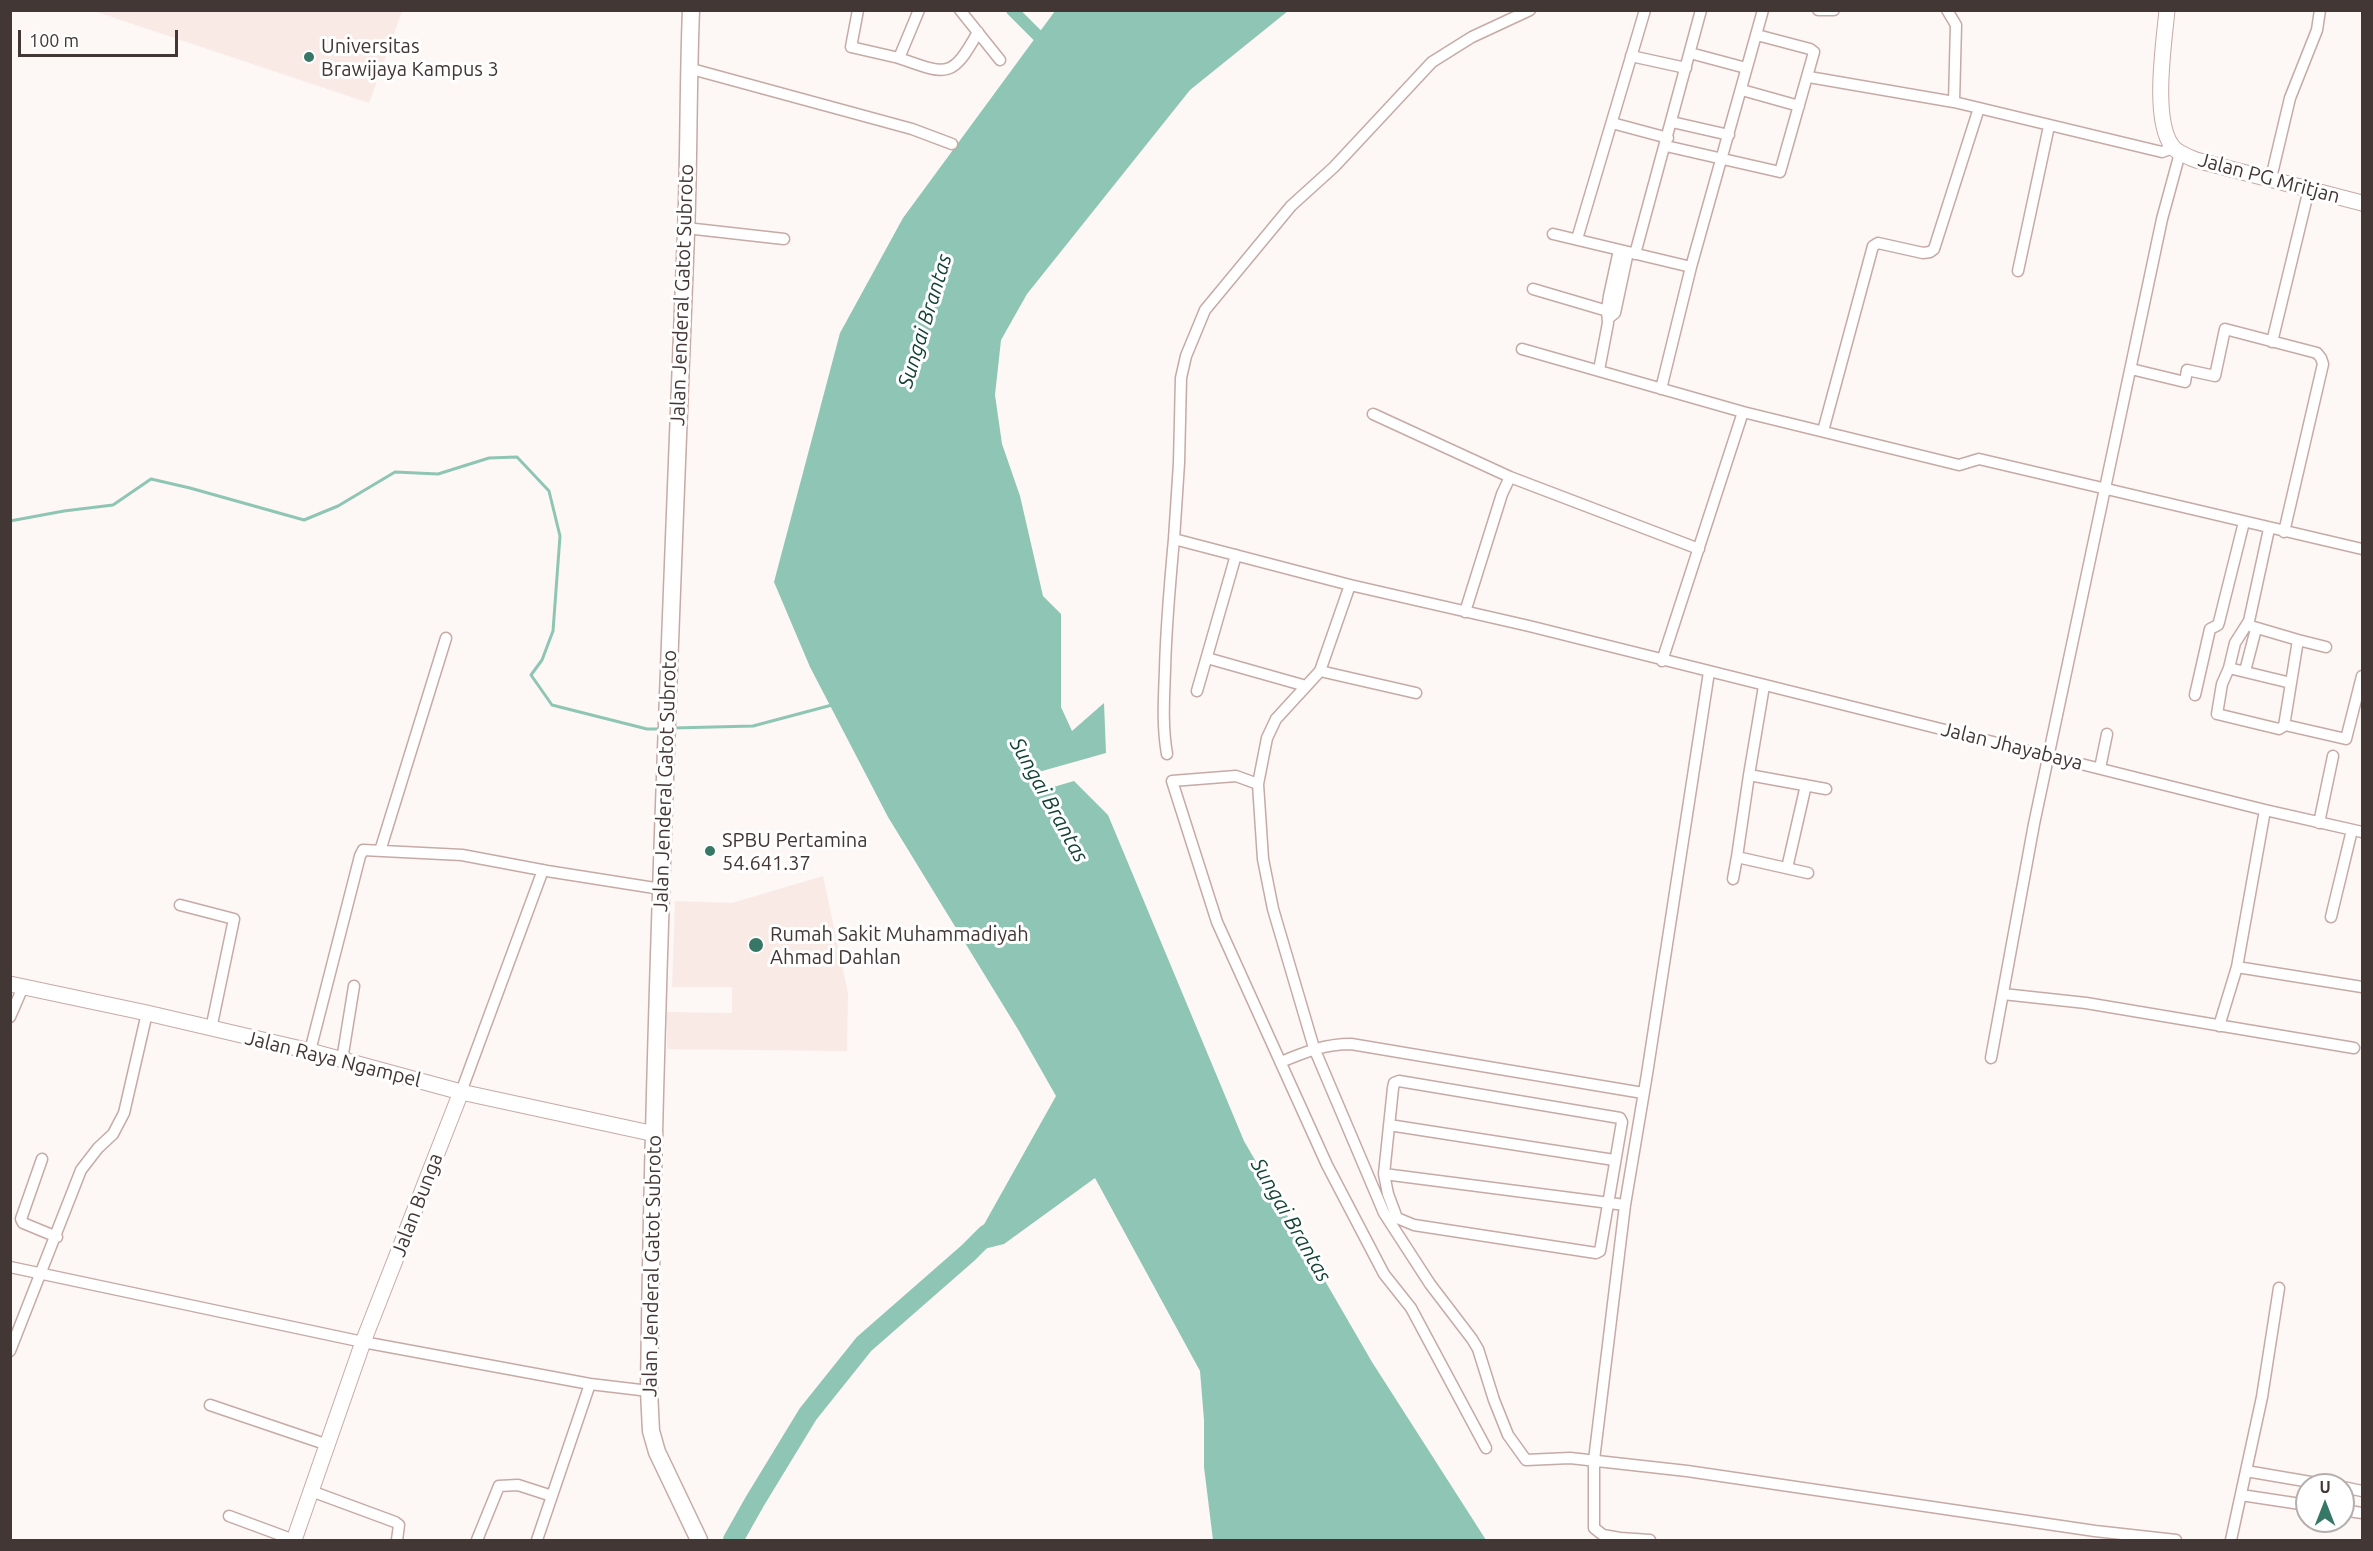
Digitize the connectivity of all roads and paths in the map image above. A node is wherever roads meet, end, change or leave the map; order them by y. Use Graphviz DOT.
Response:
graph roads {
  1 [pos="691,10"];
  2 [pos="858,10"];
  3 [pos="919,10"];
  4 [pos="960,10"];
  5 [pos="1530,10"];
  6 [pos="1645,10"];
  7 [pos="1701,10"];
  8 [pos="1763,10"];
  9 [pos="1818,10"];
  10 [pos="1834,10"];
  11 [pos="1947,10"];
  12 [pos="2167,10"];
  13 [pos="2320,10"];
  14 [pos="978,32"];
  15 [pos="1757,35"];
  16 [pos="1690,53"];
  17 [pos="1631,56"];
  18 [pos="899,58"];
  19 [pos="1000,60"];
  20 [pos="688,68"];
  21 [pos="1686,68"];
  22 [pos="1746,68"];
  23 [pos="1809,77"];
  24 [pos="1742,90"];
  25 [pos="1954,102"];
  26 [pos="1799,106"];
  27 [pos="1979,108"];
  28 [pos="1612,123"];
  29 [pos="1672,123"];
  30 [pos="2049,126"];
  31 [pos="1729,135"];
  32 [pos="1667,142"];
  33 [pos="952,144"];
  34 [pos="2176,150"];
  35 [pos="1722,159"];
  36 [pos="2271,178"];
  37 [pos="2309,189"];
  38 [pos="2362,203"];
  39 [pos="686,228"];
  40 [pos="1553,234"];
  41 [pos="784,239"];
  42 [pos="1577,239"];
  43 [pos="1627,252"];
  44 [pos="1691,267"];
  45 [pos="2018,272"];
  46 [pos="1533,289"];
  47 [pos="1610,314"];
  48 [pos="2272,342"];
  49 [pos="1522,347"];
  50 [pos="1600,368"];
  51 [pos="2131,369"];
  52 [pos="1661,389"];
  53 [pos="1743,412"];
  54 [pos="1373,414"];
  55 [pos="1823,431"];
  56 [pos="1510,477"];
  57 [pos="2105,489"];
  58 [pos="2244,522"];
  59 [pos="2269,528"];
  60 [pos="2284,532"];
  61 [pos="1174,539"];
  62 [pos="1699,549"];
  63 [pos="2362,549"];
  64 [pos="1236,555"];
  65 [pos="1350,585"];
  66 [pos="1466,612"];
  67 [pos="2252,627"];
  68 [pos="446,638"];
  69 [pos="2298,640"];
  70 [pos="2326,647"];
  71 [pos="1207,658"];
  72 [pos="1662,661"];
  73 [pos="2229,668"];
  74 [pos="1320,671"];
  75 [pos="2245,671"];
  76 [pos="1708,672"];
  77 [pos="2362,676"];
  78 [pos="2291,683"];
  79 [pos="1306,686"];
  80 [pos="1764,686"];
  81 [pos="1197,691"];
  82 [pos="1416,693"];
  83 [pos="2195,695"];
  84 [pos="2285,725"];
  85 [pos="2107,734"];
  86 [pos="1167,754"];
  87 [pos="2048,755"];
  88 [pos="2333,756"];
  89 [pos="2100,768"];
  90 [pos="1749,775"];
  91 [pos="1258,784"];
  92 [pos="1806,785"];
  93 [pos="1826,789"];
  94 [pos="2265,810"];
  95 [pos="2319,823"];
  96 [pos="2357,831"];
  97 [pos="380,851"];
  98 [pos="1737,857"];
  99 [pos="1787,868"];
  100 [pos="543,870"];
  101 [pos="1808,873"];
  102 [pos="1733,879"];
  103 [pos="661,889"];
  104 [pos="180,904"];
  105 [pos="2331,917"];
  106 [pos="2236,967"];
  107 [pos="17,985"];
  108 [pos="354,986"];
  109 [pos="2362,987"];
  110 [pos="2003,994"];
  111 [pos="147,1013"];
  112 [pos="10,1017"];
  113 [pos="2219,1026"];
  114 [pos="211,1029"];
  115 [pos="1314,1048"];
  116 [pos="2354,1048"];
  117 [pos="310,1051"];
  118 [pos="1991,1058"];
  119 [pos="342,1060"];
  120 [pos="1281,1062"];
  121 [pos="461,1092"];
  122 [pos="1643,1093"];
  123 [pos="1389,1125"];
  124 [pos="655,1134"];
  125 [pos="42,1159"];
  126 [pos="1614,1160"];
  127 [pos="1384,1174"];
  128 [pos="1607,1203"];
  129 [pos="1625,1205"];
  130 [pos="57,1237"];
  131 [pos="10,1267"];
  132 [pos="42,1274"];
  133 [pos="2279,1288"];
  134 [pos="363,1342"];
  135 [pos="10,1351"];
  136 [pos="590,1384"];
  137 [pos="649,1391"];
  138 [pos="210,1406"];
  139 [pos="328,1445"];
  140 [pos="1486,1448"];
  141 [pos="1594,1460"];
  142 [pos="2246,1471"];
  143 [pos="2295,1479"];
  144 [pos="311,1491"];
  145 [pos="2241,1495"];
  146 [pos="552,1496"];
  147 [pos="2295,1503"];
  148 [pos="229,1516"];
  149 [pos="1620,1539"];
  150 [pos="294,1540"];
  151 [pos="397,1540"];
  152 [pos="477,1540"];
  153 [pos="537,1540"];
  154 [pos="699,1540"];
  155 [pos="1650,1540"];
  156 [pos="2176,1540"];
  157 [pos="2231,1540"];
  1 -- 20 [label="main road, Jalan Jenderal Gatot Subroto"];
  2 -- 18 [label="street"];
  3 -- 18 [label="street"];
  4 -- 14 [label="street"];
  5 -- 61 [label="street"];
  6 -- 17 [label="street"];
  7 -- 16 [label="street"];
  8 -- 15 [label="street"];
  9 -- 10 [label="street"];
  11 -- 25 [label="street"];
  12 -- 34 [label="street, Jalan PG Mritjan"];
  13 -- 36 [label="street"];
  14 -- 18 [label="street"];
  14 -- 19 [label="street"];
  15 -- 22 [label="street"];
  15 -- 23 [label="street"];
  16 -- 21 [label="street"];
  16 -- 22 [label="street"];
  17 -- 21 [label="street"];
  17 -- 28 [label="street"];
  20 -- 33 [label="street"];
  20 -- 39 [label="main road, Jalan Jenderal Gatot Subroto"];
  21 -- 29 [label="street"];
  22 -- 24 [label="street"];
  23 -- 25 [label="street"];
  23 -- 26 [label="street"];
  24 -- 26 [label="street"];
  24 -- 31 [label="street"];
  25 -- 27 [label="street"];
  26 -- 35 [label="street"];
  27 -- 30 [label="street"];
  27 -- 55 [label="street"];
  28 -- 32 [label="street"];
  28 -- 42 [label="street"];
  29 -- 31 [label="street"];
  29 -- 32 [label="street"];
  30 -- 34 [label="street"];
  30 -- 45 [label="street"];
  31 -- 35 [label="street"];
  32 -- 35 [label="street"];
  32 -- 43 [label="street"];
  34 -- 36 [label="street, Jalan PG Mritjan"];
  34 -- 51 [label="street"];
  35 -- 44 [label="street"];
  36 -- 37 [label="street, Jalan PG Mritjan"];
  37 -- 38 [label="street, Jalan PG Mritjan"];
  37 -- 48 [label="street"];
  39 -- 41 [label="street"];
  39 -- 103 [label="main road, Jalan Jenderal Gatot Subroto"];
  40 -- 42 [label="street"];
  42 -- 43 [label="street"];
  43 -- 44 [label="street"];
  43 -- 47 [label="street"];
  44 -- 52 [label="street"];
  46 -- 47 [label="street"];
  47 -- 50 [label="street"];
  48 -- 51 [label="street"];
  48 -- 60 [label="street"];
  49 -- 50 [label="street"];
  50 -- 52 [label="street"];
  51 -- 57 [label="street"];
  52 -- 53 [label="street"];
  53 -- 55 [label="street"];
  53 -- 62 [label="street"];
  54 -- 56 [label="street"];
  55 -- 57 [label="street"];
  56 -- 62 [label="street"];
  56 -- 66 [label="street"];
  57 -- 58 [label="street"];
  57 -- 87 [label="street"];
  58 -- 59 [label="street"];
  58 -- 83 [label="street"];
  59 -- 60 [label="street"];
  59 -- 67 [label="street"];
  60 -- 63 [label="street"];
  61 -- 64 [label="street, Jalan Jhayabaya"];
  61 -- 86 [label="street"];
  62 -- 72 [label="street"];
  64 -- 65 [label="street, Jalan Jhayabaya"];
  64 -- 71 [label="street"];
  65 -- 66 [label="street, Jalan Jhayabaya"];
  65 -- 74 [label="street"];
  66 -- 72 [label="street, Jalan Jhayabaya"];
  67 -- 69 [label="street"];
  67 -- 73 [label="street"];
  67 -- 75 [label="street"];
  68 -- 97 [label="street"];
  69 -- 70 [label="street"];
  69 -- 78 [label="street"];
  71 -- 79 [label="street"];
  71 -- 81 [label="street"];
  72 -- 76 [label="street, Jalan Jhayabaya"];
  73 -- 75 [label="street"];
  73 -- 84 [label="street"];
  74 -- 79 [label="street"];
  74 -- 82 [label="street"];
  75 -- 78 [label="street"];
  76 -- 80 [label="street, Jalan Jhayabaya"];
  76 -- 122 [label="street"];
  77 -- 84 [label="street"];
  78 -- 84 [label="street"];
  79 -- 91 [label="street"];
  80 -- 87 [label="street, Jalan Jhayabaya"];
  80 -- 90 [label="street"];
  85 -- 89 [label="street"];
  87 -- 89 [label="street, Jalan Jhayabaya"];
  87 -- 110 [label="street"];
  88 -- 95 [label="street"];
  89 -- 94 [label="street, Jalan Jhayabaya"];
  90 -- 92 [label="street"];
  90 -- 98 [label="street"];
  91 -- 115 [label="street"];
  91 -- 120 [label="street"];
  92 -- 93 [label="street"];
  92 -- 99 [label="street"];
  94 -- 95 [label="street, Jalan Jhayabaya"];
  94 -- 106 [label="street"];
  95 -- 96 [label="street, Jalan Jhayabaya"];
  96 -- 105 [label="street"];
  97 -- 100 [label="street"];
  97 -- 117 [label="street"];
  98 -- 99 [label="street"];
  98 -- 102 [label="street"];
  99 -- 101 [label="street"];
  100 -- 103 [label="street"];
  100 -- 121 [label="street, Jalan Bunga"];
  103 -- 124 [label="main road, Jalan Jenderal Gatot Subroto"];
  104 -- 114 [label="street"];
  106 -- 109 [label="street"];
  106 -- 113 [label="street"];
  107 -- 111 [label="street, Jalan Raya Ngampel"];
  107 -- 112 [label="street"];
  108 -- 119 [label="street"];
  110 -- 113 [label="street"];
  110 -- 118 [label="street"];
  111 -- 114 [label="street, Jalan Raya Ngampel"];
  111 -- 130 [label="street"];
  113 -- 116 [label="street"];
  114 -- 117 [label="street, Jalan Raya Ngampel"];
  115 -- 120 [label="street"];
  115 -- 122 [label="street"];
  115 -- 141 [label="street"];
  117 -- 119 [label="street, Jalan Raya Ngampel"];
  119 -- 121 [label="street, Jalan Raya Ngampel"];
  120 -- 140 [label="street"];
  121 -- 124 [label="street, Jalan Raya Ngampel"];
  121 -- 134 [label="street, Jalan Bunga"];
  122 -- 129 [label="street"];
  123 -- 126 [label="street"];
  123 -- 126 [label="street"];
  123 -- 127 [label="street"];
  124 -- 137 [label="main road, Jalan Jenderal Gatot Subroto"];
  125 -- 130 [label="street"];
  126 -- 128 [label="street"];
  127 -- 128 [label="street"];
  127 -- 128 [label="street"];
  128 -- 129 [label="street"];
  129 -- 141 [label="street"];
  130 -- 132 [label="street"];
  131 -- 132 [label="street"];
  132 -- 134 [label="street"];
  132 -- 135 [label="street"];
  133 -- 142 [label="street"];
  134 -- 136 [label="street"];
  134 -- 139 [label="street, Jalan Bunga"];
  136 -- 137 [label="street"];
  136 -- 146 [label="street"];
  137 -- 154 [label="main road, Jalan Jenderal Gatot Subroto"];
  138 -- 139 [label="street"];
  139 -- 144 [label="street, Jalan Bunga"];
  141 -- 149 [label="street"];
  141 -- 156 [label="street"];
  142 -- 143 [label="street"];
  142 -- 145 [label="street"];
  144 -- 150 [label="street, Jalan Bunga"];
  144 -- 151 [label="street"];
  145 -- 147 [label="street"];
  145 -- 157 [label="street"];
  146 -- 152 [label="street"];
  146 -- 153 [label="street"];
  148 -- 150 [label="street"];
  149 -- 155 [label="street"];
}
